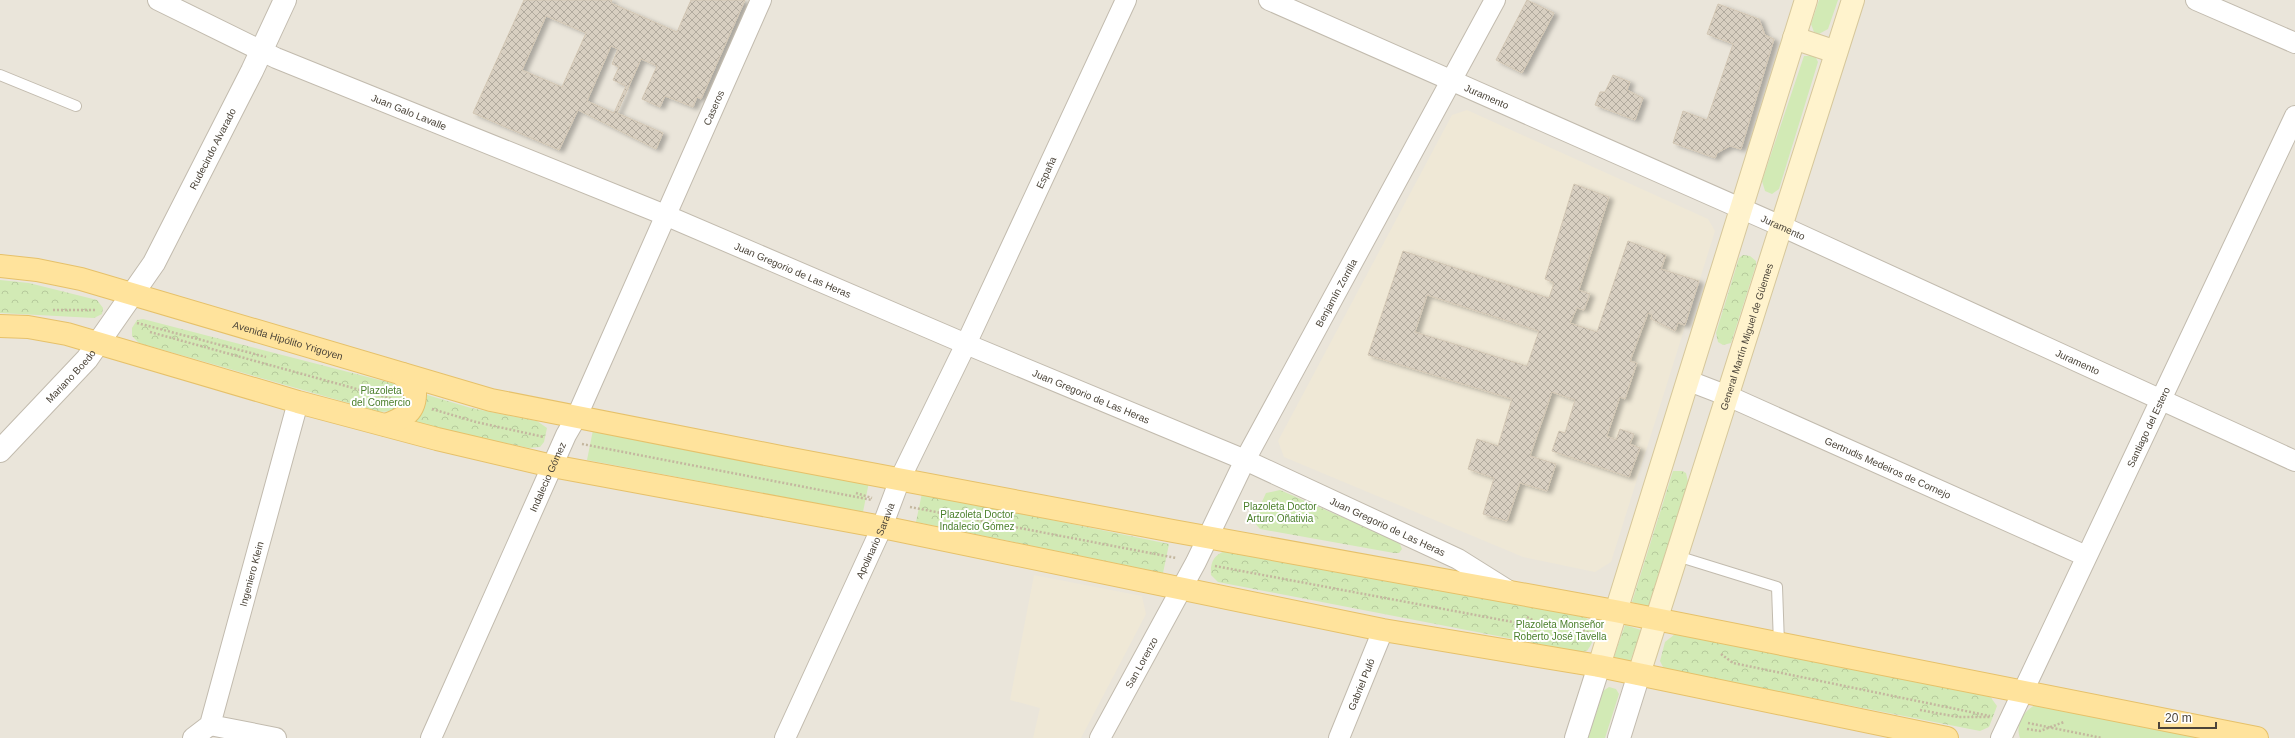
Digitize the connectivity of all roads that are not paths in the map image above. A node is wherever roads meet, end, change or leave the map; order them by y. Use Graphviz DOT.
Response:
graph roads {
  1 [pos="158,0"];
  2 [pos="285,0"];
  3 [pos="761,0"];
  4 [pos="1126,0"];
  5 [pos="1269,0"];
  6 [pos="1495,0"];
  7 [pos="1806,0"];
  8 [pos="1853,0"];
  9 [pos="2196,0"];
  10 [pos="1794,38"];
  11 [pos="2295,43"];
  12 [pos="261,52"];
  13 [pos="1836,52"];
  14 [pos="0,75"];
  15 [pos="1452,82"];
  16 [pos="76,106"];
  17 [pos="2295,116"];
  18 [pos="1740,208"];
  19 [pos="664,215"];
  20 [pos="1781,226"];
  21 [pos="0,266"];
  22 [pos="134,294"];
  23 [pos="0,326"];
  24 [pos="98,343"];
  25 [pos="966,344"];
  26 [pos="402,374"];
  27 [pos="1689,381"];
  28 [pos="1728,396"];
  29 [pos="2161,400"];
  30 [pos="298,402"];
  31 [pos="577,416"];
  32 [pos="386,425"];
  33 [pos="0,451"];
  34 [pos="1245,460"];
  35 [pos="2295,461"];
  36 [pos="552,466"];
  37 [pos="900,479"];
  38 [pos="882,526"];
  39 [pos="1207,537"];
  40 [pos="1677,556"];
  41 [pos="2086,556"];
  42 [pos="1181,586"];
  43 [pos="1511,592"];
  44 [pos="1615,611"];
  45 [pos="1657,619"];
  46 [pos="1383,630"];
  47 [pos="1779,644"];
  48 [pos="1599,666"];
  49 [pos="1639,674"];
  50 [pos="2022,690"];
  51 [pos="210,725"];
  52 [pos="194,738"];
  53 [pos="276,738"];
  54 [pos="430,738"];
  55 [pos="785,738"];
  56 [pos="1100,738"];
  57 [pos="1338,738"];
  58 [pos="1576,738"];
  59 [pos="1619,738"];
  60 [pos="1948,738"];
  61 [pos="2001,738"];
  62 [pos="2257,738"];
  1 -- 12 [label="street, Juan Galo Lavalle"];
  2 -- 12 [label="street, Rudecindo Alvarado"];
  3 -- 19 [label="street, Caseros"];
  4 -- 25 [label="street, España"];
  5 -- 15 [label="street, Juramento"];
  6 -- 15 [label="street, Benjamín Zorrilla"];
  7 -- 10 [label="main road"];
  8 -- 13 [label="main road, General Martín Miguel de Güemes"];
  9 -- 11 [label="street"];
  10 -- 13 [label="main road"];
  10 -- 18 [label="main road"];
  12 -- 19 [label="street, Juan Galo Lavalle"];
  12 -- 22 [label="street, Rudecindo Alvarado"];
  13 -- 20 [label="main road, General Martín Miguel de Güemes"];
  14 -- 16 [label="lane"];
  15 -- 18 [label="street, Juramento"];
  15 -- 34 [label="street, Benjamín Zorrilla"];
  17 -- 29 [label="street, Santiago del Estero"];
  18 -- 20 [label="street, Juramento"];
  18 -- 27 [label="main road"];
  19 -- 25 [label="street, Juan Gregorio de Las Heras"];
  19 -- 31 [label="street, Indalecio Gómez"];
  20 -- 28 [label="main road, General Martín Miguel de Güemes"];
  20 -- 29 [label="street, Juramento"];
  21 -- 22 [label="main road, Avenida Hipólito Yrigoyen"];
  22 -- 24 [label="street, Mariano Boedo"];
  22 -- 26 [label="main road, Avenida Hipólito Yrigoyen"];
  23 -- 24 [label="main road"];
  24 -- 30 [label="main road"];
  24 -- 33 [label="street, Mariano Boedo"];
  25 -- 34 [label="street, Juan Gregorio de Las Heras"];
  25 -- 37 [label="street, Apolinario Saravia"];
  26 -- 31 [label="main road, Avenida Hipólito Yrigoyen"];
  26 -- 32 [label="main road"];
  27 -- 28 [label="street, Gertrudis Medeiros de Cornejo"];
  27 -- 44 [label="main road"];
  28 -- 40 [label="main road, General Martín Miguel de Güemes"];
  28 -- 41 [label="street, Gertrudis Medeiros de Cornejo"];
  29 -- 35 [label="street, Juramento"];
  29 -- 41 [label="street, Santiago del Estero"];
  30 -- 32 [label="main road"];
  30 -- 51 [label="street, Ingeniero Klein"];
  31 -- 36 [label="street, Indalecio Gómez"];
  31 -- 37 [label="main road, Avenida Hipólito Yrigoyen"];
  32 -- 36 [label="main road"];
  34 -- 39 [label="street, Benjamín Zorrilla"];
  34 -- 43 [label="street, Juan Gregorio de Las Heras"];
  36 -- 38 [label="main road"];
  36 -- 54 [label="street, Indalecio Gómez"];
  37 -- 38 [label="street, Apolinario Saravia"];
  37 -- 39 [label="main road, Avenida Hipólito Yrigoyen"];
  38 -- 42 [label="main road"];
  38 -- 55 [label="street, Apolinario Saravia"];
  39 -- 42 [label="street, Benjamín Zorrilla"];
  39 -- 43 [label="main road, Avenida Hipólito Yrigoyen"];
  40 -- 45 [label="main road, General Martín Miguel de Güemes"];
  40 -- 47 [label="lane"];
  41 -- 50 [label="street, Santiago del Estero"];
  42 -- 46 [label="main road"];
  42 -- 56 [label="street, San Lorenzo"];
  43 -- 44 [label="main road, Avenida Hipólito Yrigoyen"];
  44 -- 45 [label="main road, Avenida Hipólito Yrigoyen"];
  44 -- 48 [label="main road"];
  45 -- 47 [label="main road, Avenida Hipólito Yrigoyen"];
  45 -- 49 [label="main road, General Martín Miguel de Güemes"];
  46 -- 48 [label="main road"];
  46 -- 57 [label="street, Gabriel Puló"];
  47 -- 50 [label="main road, Avenida Hipólito Yrigoyen"];
  48 -- 49 [label="main road"];
  48 -- 58 [label="street"];
  49 -- 59 [label="street"];
  49 -- 60 [label="main road"];
  50 -- 61 [label="street, Santiago del Estero"];
  50 -- 62 [label="main road, Avenida Hipólito Yrigoyen"];
  51 -- 52 [label="street"];
  51 -- 53 [label="street"];
}
